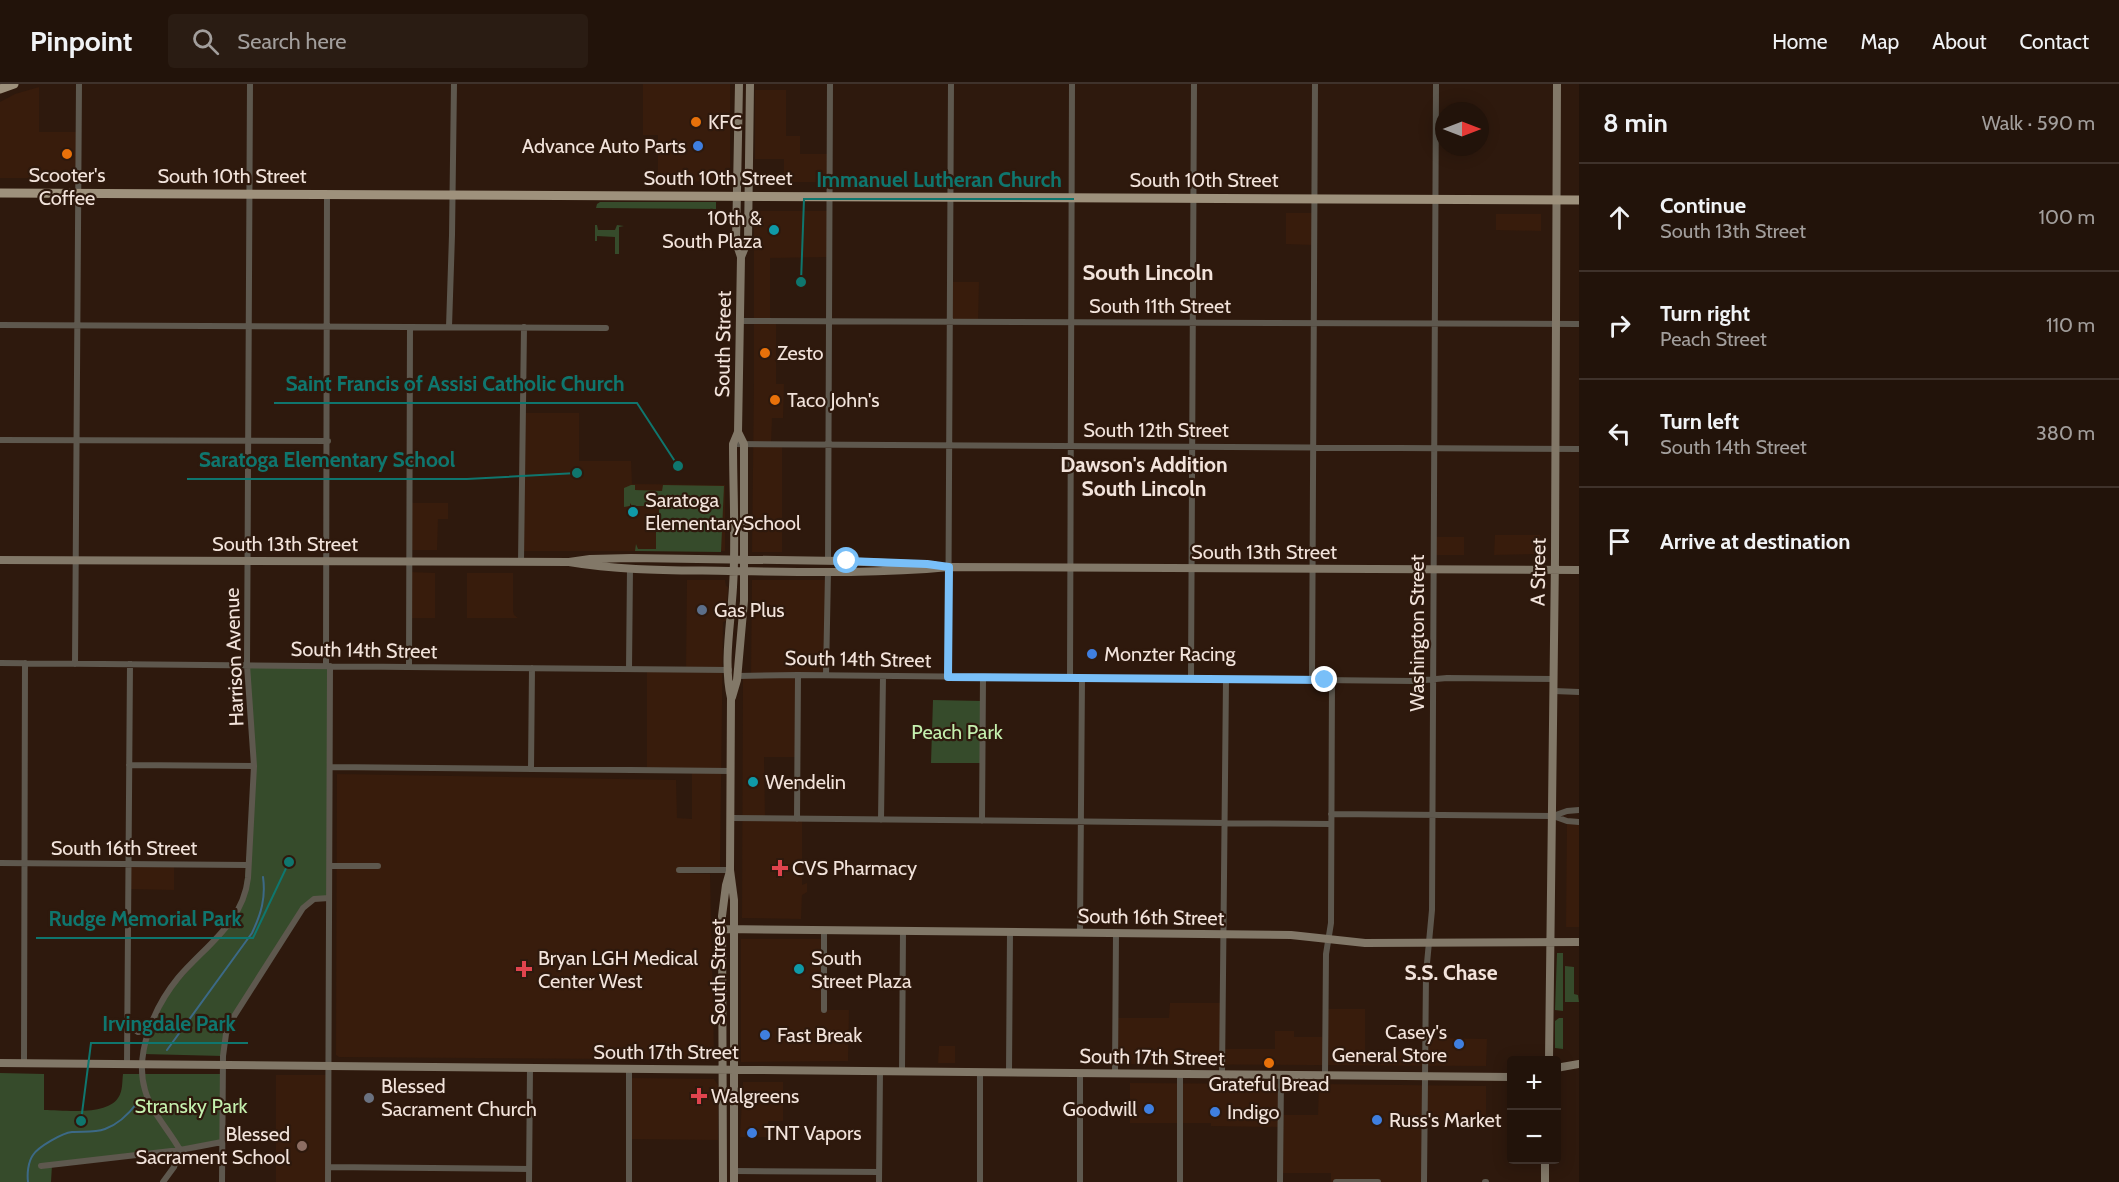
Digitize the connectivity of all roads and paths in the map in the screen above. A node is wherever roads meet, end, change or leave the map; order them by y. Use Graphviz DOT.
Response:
graph roads {
  1 [pos="14,84"];
  2 [pos="79,84"];
  3 [pos="250,84"];
  4 [pos="454,84"];
  5 [pos="739,84"];
  6 [pos="750,84"];
  7 [pos="830,84"];
  8 [pos="951,84"];
  9 [pos="1072,84"];
  10 [pos="1194,84"];
  11 [pos="1315,84"];
  12 [pos="1436,84"];
  13 [pos="1557,84"];
  14 [pos="0,89"];
  15 [pos="0,193"];
  16 [pos="78,193"];
  17 [pos="250,195"];
  18 [pos="327,195"];
  19 [pos="453,195"];
  20 [pos="737,196"];
  21 [pos="748,196"];
  22 [pos="829,196"];
  23 [pos="951,197"];
  24 [pos="1072,198"];
  25 [pos="1193,198"];
  26 [pos="1314,199"];
  27 [pos="1436,199"];
  28 [pos="1557,200"];
  29 [pos="1579,200"];
  30 [pos="741,257"];
  31 [pos="740,321"];
  32 [pos="828,321"];
  33 [pos="950,321"];
  34 [pos="1072,322"];
  35 [pos="1192,322"];
  36 [pos="1314,323"];
  37 [pos="1435,324"];
  38 [pos="1556,324"];
  39 [pos="1579,324"];
  40 [pos="0,325"];
  41 [pos="77,326"];
  42 [pos="249,326"];
  43 [pos="327,327"];
  44 [pos="410,327"];
  45 [pos="449,327"];
  46 [pos="524,327"];
  47 [pos="606,328"];
  48 [pos="738,432"];
  49 [pos="0,440"];
  50 [pos="77,440"];
  51 [pos="249,441"];
  52 [pos="328,441"];
  53 [pos="733,444"];
  54 [pos="744,444"];
  55 [pos="828,445"];
  56 [pos="950,446"];
  57 [pos="1071,446"];
  58 [pos="1192,447"];
  59 [pos="1313,447"];
  60 [pos="1434,448"];
  61 [pos="1556,448"];
  62 [pos="1579,449"];
  63 [pos="0,560"];
  64 [pos="76,560"];
  65 [pos="734,560"];
  66 [pos="745,560"];
  67 [pos="248,561"];
  68 [pos="327,561"];
  69 [pos="410,561"];
  70 [pos="828,561"];
  71 [pos="521,562"];
  72 [pos="569,562"];
  73 [pos="949,567"];
  74 [pos="1070,567"];
  75 [pos="630,568"];
  76 [pos="1192,568"];
  77 [pos="1313,568"];
  78 [pos="1434,569"];
  79 [pos="1555,570"];
  80 [pos="1579,570"];
  81 [pos="734,571"];
  82 [pos="745,571"];
  83 [pos="828,572"];
  84 [pos="0,663"];
  85 [pos="25,663"];
  86 [pos="75,664"];
  87 [pos="130,664"];
  88 [pos="247,665"];
  89 [pos="328,666"];
  90 [pos="409,667"];
  91 [pos="532,668"];
  92 [pos="628,669"];
  93 [pos="729,670"];
  94 [pos="798,675"];
  95 [pos="826,675"];
  96 [pos="737,676"];
  97 [pos="883,676"];
  98 [pos="948,677"];
  99 [pos="983,677"];
  100 [pos="1070,678"];
  101 [pos="1082,678"];
  102 [pos="1191,678"];
  103 [pos="1433,679"];
  104 [pos="1554,679"];
  105 [pos="1226,680"];
  106 [pos="1312,680"];
  107 [pos="1332,680"];
  108 [pos="1554,692"];
  109 [pos="1579,692"];
  110 [pos="732,698"];
  111 [pos="129,765"];
  112 [pos="254,766"];
  113 [pos="330,767"];
  114 [pos="531,769"];
  115 [pos="731,771"];
  116 [pos="1579,810"];
  117 [pos="1331,814"];
  118 [pos="1432,815"];
  119 [pos="1553,816"];
  120 [pos="731,819"];
  121 [pos="797,819"];
  122 [pos="881,820"];
  123 [pos="982,821"];
  124 [pos="1080,822"];
  125 [pos="1579,822"];
  126 [pos="1226,823"];
  127 [pos="1331,824"];
  128 [pos="0,864"];
  129 [pos="24,864"];
  130 [pos="128,864"];
  131 [pos="248,865"];
  132 [pos="330,866"];
  133 [pos="378,866"];
  134 [pos="679,870"];
  135 [pos="730,870"];
  136 [pos="329,898"];
  137 [pos="722,929"];
  138 [pos="734,929"];
  139 [pos="824,930"];
  140 [pos="903,931"];
  141 [pos="1010,932"];
  142 [pos="1080,932"];
  143 [pos="1116,933"];
  144 [pos="1223,934"];
  145 [pos="1328,938"];
  146 [pos="1551,942"];
  147 [pos="1579,942"];
  148 [pos="1428,943"];
  149 [pos="824,1010"];
  150 [pos="128,1024"];
  151 [pos="151,1027"];
  152 [pos="1548,1056"];
  153 [pos="0,1063"];
  154 [pos="24,1063"];
  155 [pos="127,1064"];
  156 [pos="143,1064"];
  157 [pos="1579,1064"];
  158 [pos="223,1065"];
  159 [pos="328,1066"];
  160 [pos="1561,1067"];
  161 [pos="530,1068"];
  162 [pos="629,1068"];
  163 [pos="723,1069"];
  164 [pos="734,1069"];
  165 [pos="880,1071"];
  166 [pos="902,1071"];
  167 [pos="980,1072"];
  168 [pos="1009,1072"];
  169 [pos="1080,1073"];
  170 [pos="1115,1073"];
  171 [pos="1180,1074"];
  172 [pos="1222,1075"];
  173 [pos="1281,1075"];
  174 [pos="1325,1076"];
  175 [pos="1425,1077"];
  176 [pos="1507,1077"];
  177 [pos="222,1142"];
  178 [pos="180,1150"];
  179 [pos="1545,1164"];
  180 [pos="41,1166"];
  181 [pos="328,1167"];
  182 [pos="529,1169"];
  183 [pos="734,1171"];
  184 [pos="879,1172"];
  185 [pos="163,1182"];
  186 [pos="222,1182"];
  187 [pos="328,1182"];
  188 [pos="529,1182"];
  189 [pos="629,1182"];
  190 [pos="723,1182"];
  191 [pos="734,1182"];
  192 [pos="879,1182"];
  193 [pos="980,1182"];
  194 [pos="1080,1182"];
  195 [pos="1180,1182"];
  196 [pos="1280,1182"];
  197 [pos="1336,1182"];
  198 [pos="1378,1182"];
  199 [pos="1425,1182"];
  200 [pos="1545,1182"];
  1 -- 14 [label="main road"];
  2 -- 16 [label="street"];
  3 -- 17 [label="street, Harrison Avenue"];
  4 -- 19 [label="street"];
  5 -- 20 [label="main road, South Street"];
  6 -- 21 [label="main road, South Street"];
  7 -- 22 [label="street"];
  8 -- 23 [label="street"];
  9 -- 24 [label="street"];
  10 -- 25 [label="street"];
  11 -- 26 [label="street"];
  12 -- 27 [label="street, Washington Street"];
  13 -- 28 [label="main road, A Street"];
  15 -- 16 [label="main road, South 10th Street"];
  16 -- 17 [label="main road, South 10th Street"];
  16 -- 41 [label="street"];
  17 -- 18 [label="main road, South 10th Street"];
  17 -- 42 [label="street, Harrison Avenue"];
  18 -- 19 [label="main road, South 10th Street"];
  18 -- 43 [label="street"];
  19 -- 20 [label="main road, South 10th Street"];
  19 -- 45 [label="street"];
  20 -- 21 [label="main road, South 10th Street"];
  20 -- 30 [label="main road, South Street"];
  21 -- 22 [label="main road, South 10th Street"];
  21 -- 30 [label="main road, South Street"];
  22 -- 23 [label="main road, South 10th Street"];
  22 -- 32 [label="street"];
  23 -- 24 [label="main road, South 10th Street"];
  23 -- 33 [label="street"];
  24 -- 25 [label="main road, South 10th Street"];
  24 -- 34 [label="street"];
  25 -- 26 [label="main road, South 10th Street"];
  25 -- 35 [label="street"];
  26 -- 27 [label="main road, South 10th Street"];
  26 -- 36 [label="street"];
  27 -- 28 [label="main road, South 10th Street"];
  27 -- 37 [label="street, Washington Street"];
  28 -- 29 [label="main road, South 10th Street"];
  28 -- 38 [label="main road, A Street"];
  30 -- 31 [label="main road, South Street"];
  31 -- 32 [label="street, South 11th Street"];
  31 -- 48 [label="main road, South Street"];
  32 -- 33 [label="street, South 11th Street"];
  32 -- 55 [label="street"];
  33 -- 34 [label="street, South 11th Street"];
  33 -- 56 [label="street"];
  34 -- 35 [label="street, South 11th Street"];
  34 -- 57 [label="street"];
  35 -- 36 [label="street, South 11th Street"];
  35 -- 58 [label="street"];
  36 -- 37 [label="street, South 11th Street"];
  36 -- 59 [label="street"];
  37 -- 38 [label="street, South 11th Street"];
  37 -- 60 [label="street, Washington Street"];
  38 -- 39 [label="street, South 11th Street"];
  38 -- 61 [label="main road, A Street"];
  40 -- 41 [label="street"];
  41 -- 42 [label="street"];
  41 -- 50 [label="street"];
  42 -- 43 [label="street"];
  42 -- 51 [label="street, Harrison Avenue"];
  43 -- 44 [label="street"];
  43 -- 52 [label="street"];
  44 -- 45 [label="street"];
  44 -- 69 [label="street"];
  45 -- 46 [label="street"];
  46 -- 47 [label="street"];
  46 -- 71 [label="street"];
  48 -- 53 [label="main road, South Street"];
  48 -- 54 [label="main road, South Street"];
  49 -- 50 [label="street"];
  50 -- 51 [label="street"];
  50 -- 64 [label="street"];
  51 -- 52 [label="street"];
  51 -- 67 [label="street, Harrison Avenue"];
  52 -- 68 [label="street"];
  53 -- 54 [label="street, South 12th Street"];
  53 -- 65 [label="main road, South Street"];
  54 -- 55 [label="street, South 12th Street"];
  54 -- 66 [label="main road, South Street"];
  55 -- 56 [label="street, South 12th Street"];
  55 -- 70 [label="street"];
  56 -- 57 [label="street, South 12th Street"];
  56 -- 73 [label="street"];
  57 -- 58 [label="street, South 12th Street"];
  57 -- 74 [label="street"];
  58 -- 59 [label="street, South 12th Street"];
  58 -- 76 [label="street"];
  59 -- 60 [label="street, South 12th Street"];
  59 -- 77 [label="street"];
  60 -- 61 [label="street, South 12th Street"];
  60 -- 78 [label="street, Washington Street"];
  61 -- 62 [label="street, South 12th Street"];
  61 -- 79 [label="main road, A Street"];
  63 -- 64 [label="main road, South 13th Street"];
  64 -- 67 [label="main road, South 13th Street"];
  64 -- 86 [label="street"];
  65 -- 66 [label="main road, South 13th Street"];
  65 -- 72 [label="main road, South 13th Street"];
  65 -- 81 [label="main road, South Street"];
  66 -- 70 [label="main road, South 13th Street"];
  66 -- 82 [label="main road, South Street"];
  67 -- 68 [label="main road, South 13th Street"];
  67 -- 88 [label="street, Harrison Avenue"];
  68 -- 69 [label="main road, South 13th Street"];
  68 -- 89 [label="street"];
  69 -- 71 [label="main road, South 13th Street"];
  69 -- 90 [label="street"];
  70 -- 73 [label="main road, South 13th Street"];
  71 -- 72 [label="main road, South 13th Street"];
  72 -- 75 [label="main road, South 13th Street"];
  73 -- 74 [label="main road, South 13th Street"];
  73 -- 83 [label="main road, South 13th Street"];
  73 -- 98 [label="street"];
  74 -- 76 [label="main road, South 13th Street"];
  74 -- 100 [label="street"];
  75 -- 81 [label="main road, South 13th Street"];
  75 -- 92 [label="street"];
  76 -- 77 [label="main road, South 13th Street"];
  76 -- 102 [label="street"];
  77 -- 78 [label="main road, South 13th Street"];
  77 -- 106 [label="street"];
  78 -- 79 [label="main road, South 13th Street"];
  78 -- 103 [label="street, Washington Street"];
  79 -- 80 [label="main road, South 13th Street"];
  79 -- 104 [label="main road, A Street"];
  81 -- 82 [label="main road, South 13th Street"];
  81 -- 93 [label="main road, South Street"];
  82 -- 83 [label="main road, South 13th Street"];
  82 -- 96 [label="main road, South Street"];
  83 -- 95 [label="street"];
  84 -- 85 [label="street, South 14th Street"];
  85 -- 86 [label="street, South 14th Street"];
  85 -- 129 [label="street"];
  86 -- 87 [label="street, South 14th Street"];
  87 -- 88 [label="street, South 14th Street"];
  87 -- 111 [label="street"];
  88 -- 89 [label="street, South 14th Street"];
  88 -- 112 [label="street, Harrison Avenue"];
  89 -- 90 [label="street, South 14th Street"];
  89 -- 113 [label="street"];
  90 -- 91 [label="street, South 14th Street"];
  91 -- 92 [label="street, South 14th Street"];
  91 -- 114 [label="street"];
  92 -- 93 [label="street, South 14th Street"];
  93 -- 110 [label="main road, South Street"];
  94 -- 95 [label="street, South 14th Street"];
  94 -- 96 [label="street, South 14th Street"];
  94 -- 121 [label="street"];
  95 -- 97 [label="street, South 14th Street"];
  96 -- 110 [label="main road, South Street"];
  97 -- 98 [label="street, South 14th Street"];
  97 -- 122 [label="street"];
  98 -- 99 [label="street, South 14th Street"];
  99 -- 100 [label="street, South 14th Street"];
  99 -- 123 [label="street"];
  100 -- 101 [label="street, South 14th Street"];
  101 -- 102 [label="street, South 14th Street"];
  101 -- 124 [label="street"];
  102 -- 105 [label="street, South 14th Street"];
  103 -- 104 [label="street, South 14th Street"];
  103 -- 107 [label="street, South 14th Street"];
  103 -- 118 [label="street, Washington Street"];
  104 -- 108 [label="main road, A Street"];
  105 -- 106 [label="street, South 14th Street"];
  105 -- 126 [label="street"];
  106 -- 107 [label="street, South 14th Street"];
  107 -- 117 [label="street"];
  108 -- 109 [label="street"];
  108 -- 119 [label="main road, A Street"];
  110 -- 115 [label="main road, South Street"];
  111 -- 112 [label="street"];
  111 -- 130 [label="street"];
  112 -- 131 [label="street, Harrison Avenue"];
  113 -- 114 [label="street"];
  113 -- 132 [label="street"];
  114 -- 115 [label="street"];
  115 -- 120 [label="main road, South Street"];
  116 -- 119 [label="street"];
  117 -- 118 [label="street"];
  117 -- 127 [label="street"];
  118 -- 119 [label="street"];
  118 -- 148 [label="street, Washington Street"];
  119 -- 125 [label="street"];
  119 -- 146 [label="main road, A Street"];
  120 -- 121 [label="street"];
  120 -- 135 [label="main road, South Street"];
  121 -- 122 [label="street"];
  122 -- 123 [label="street"];
  123 -- 124 [label="street"];
  124 -- 126 [label="street"];
  124 -- 142 [label="street"];
  126 -- 127 [label="street"];
  126 -- 144 [label="street"];
  127 -- 145 [label="street"];
  128 -- 129 [label="street, South 16th Street"];
  129 -- 130 [label="street, South 16th Street"];
  129 -- 154 [label="street"];
  130 -- 131 [label="street, South 16th Street"];
  130 -- 150 [label="street"];
  131 -- 151 [label="street, Harrison Avenue"];
  132 -- 133 [label="street"];
  132 -- 136 [label="street"];
  134 -- 135 [label="street"];
  135 -- 137 [label="main road, South Street"];
  135 -- 138 [label="main road, South Street"];
  136 -- 158 [label="street"];
  136 -- 159 [label="street"];
  137 -- 138 [label="main road, South 16th Street"];
  137 -- 163 [label="main road, South Street"];
  138 -- 139 [label="main road, South 16th Street"];
  138 -- 164 [label="main road, South Street"];
  139 -- 140 [label="main road, South 16th Street"];
  139 -- 149 [label="street"];
  140 -- 141 [label="main road, South 16th Street"];
  140 -- 166 [label="street"];
  141 -- 142 [label="main road, South 16th Street"];
  141 -- 168 [label="street"];
  142 -- 143 [label="main road, South 16th Street"];
  143 -- 144 [label="main road, South 16th Street"];
  143 -- 170 [label="street"];
  144 -- 145 [label="main road, South 16th Street"];
  144 -- 172 [label="street"];
  145 -- 148 [label="main road, South 16th Street"];
  145 -- 174 [label="street"];
  146 -- 147 [label="main road, South 16th Street"];
  146 -- 148 [label="main road, South 16th Street"];
  146 -- 152 [label="main road, A Street"];
  148 -- 175 [label="street, Washington Street"];
  150 -- 151 [label="street"];
  150 -- 155 [label="street"];
  151 -- 156 [label="street, Harrison Avenue"];
  153 -- 154 [label="main road, South 17th Street"];
  154 -- 155 [label="main road, South 17th Street"];
  155 -- 156 [label="main road, South 17th Street"];
  156 -- 158 [label="main road, South 17th Street"];
  156 -- 178 [label="street, Harrison Avenue"];
  157 -- 160 [label="main road"];
  158 -- 159 [label="main road, South 17th Street"];
  158 -- 177 [label="street"];
  159 -- 161 [label="main road, South 17th Street"];
  159 -- 181 [label="street"];
  161 -- 162 [label="main road, South 17th Street"];
  161 -- 182 [label="street"];
  162 -- 163 [label="main road, South 17th Street"];
  162 -- 189 [label="street"];
  163 -- 164 [label="main road, South 17th Street"];
  163 -- 190 [label="main road, South Street"];
  164 -- 165 [label="main road, South 17th Street"];
  164 -- 183 [label="main road, South Street"];
  165 -- 166 [label="main road, South 17th Street"];
  165 -- 184 [label="street"];
  166 -- 167 [label="main road, South 17th Street"];
  167 -- 168 [label="main road, South 17th Street"];
  167 -- 193 [label="street"];
  168 -- 169 [label="main road, South 17th Street"];
  169 -- 170 [label="main road, South 17th Street"];
  169 -- 194 [label="street"];
  170 -- 171 [label="main road, South 17th Street"];
  171 -- 172 [label="main road, South 17th Street"];
  171 -- 195 [label="street"];
  172 -- 173 [label="main road, South 17th Street"];
  173 -- 174 [label="main road, South 17th Street"];
  173 -- 196 [label="street"];
  174 -- 175 [label="main road, South 17th Street"];
  175 -- 176 [label="main road, South 17th Street"];
  175 -- 199 [label="street, Washington Street"];
  177 -- 178 [label="street"];
  177 -- 186 [label="street"];
  178 -- 180 [label="street"];
  178 -- 185 [label="street"];
  179 -- 200 [label="main road"];
  181 -- 182 [label="street"];
  181 -- 187 [label="street"];
  182 -- 188 [label="street"];
  183 -- 184 [label="street"];
  183 -- 191 [label="main road, South Street"];
  184 -- 192 [label="street"];
  197 -- 198 [label="street"];
}
